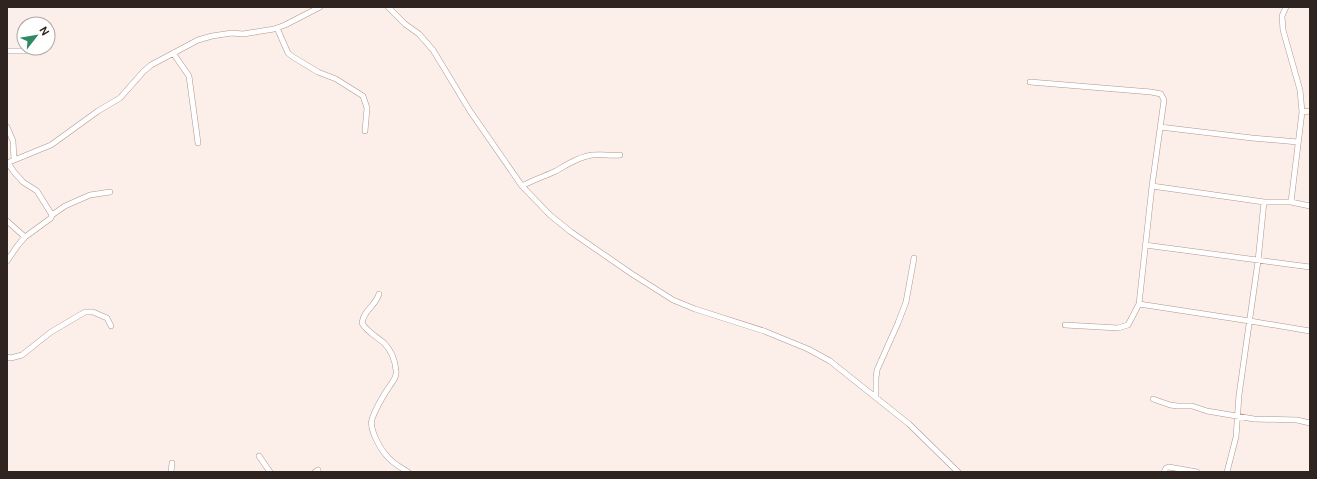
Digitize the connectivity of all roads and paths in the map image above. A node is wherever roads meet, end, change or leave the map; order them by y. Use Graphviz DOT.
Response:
graph roads {
  1 [pos="320,7"];
  2 [pos="388,7"];
  3 [pos="1285,8"];
  4 [pos="277,28"];
  5 [pos="173,53"];
  6 [pos="1030,82"];
  7 [pos="1310,111"];
  8 [pos="1302,112"];
  9 [pos="7,127"];
  10 [pos="1160,127"];
  11 [pos="365,131"];
  12 [pos="1298,142"];
  13 [pos="198,143"];
  14 [pos="620,155"];
  15 [pos="14,159"];
  16 [pos="8,163"];
  17 [pos="522,186"];
  18 [pos="1152,186"];
  19 [pos="110,192"];
  20 [pos="1264,202"];
  21 [pos="1291,202"];
  22 [pos="1310,206"];
  23 [pos="52,215"];
  24 [pos="7,221"];
  25 [pos="25,237"];
  26 [pos="1145,245"];
  27 [pos="914,258"];
  28 [pos="7,261"];
  29 [pos="1258,261"];
  30 [pos="1310,267"];
  31 [pos="379,294"];
  32 [pos="1138,304"];
  33 [pos="1250,320"];
  34 [pos="1065,325"];
  35 [pos="111,326"];
  36 [pos="1310,331"];
  37 [pos="7,357"];
  38 [pos="876,397"];
  39 [pos="1153,399"];
  40 [pos="1238,416"];
  41 [pos="1310,423"];
  42 [pos="259,456"];
  43 [pos="172,462"];
  44 [pos="171,472"];
  45 [pos="270,472"];
  46 [pos="408,472"];
  47 [pos="958,472"];
  48 [pos="1164,472"];
  49 [pos="1197,472"];
  50 [pos="1227,472"];
  1 -- 4 [label="street"];
  2 -- 17 [label="street"];
  3 -- 8 [label="street"];
  4 -- 5 [label="street"];
  4 -- 11 [label="street"];
  5 -- 13 [label="street"];
  5 -- 15 [label="street"];
  6 -- 10 [label="street"];
  7 -- 8 [label="street"];
  8 -- 12 [label="street"];
  9 -- 15 [label="street"];
  10 -- 12 [label="street"];
  10 -- 18 [label="street"];
  12 -- 21 [label="street"];
  14 -- 17 [label="street"];
  15 -- 16 [label="street"];
  16 -- 23 [label="street"];
  17 -- 38 [label="street"];
  18 -- 20 [label="street"];
  18 -- 26 [label="street"];
  19 -- 23 [label="street"];
  20 -- 21 [label="street"];
  20 -- 29 [label="street"];
  21 -- 22 [label="street"];
  23 -- 25 [label="street"];
  24 -- 25 [label="street"];
  25 -- 28 [label="street"];
  26 -- 29 [label="street"];
  26 -- 32 [label="street"];
  27 -- 38 [label="street"];
  29 -- 30 [label="street"];
  29 -- 33 [label="street"];
  31 -- 46 [label="street"];
  32 -- 33 [label="street"];
  32 -- 34 [label="street"];
  33 -- 36 [label="street"];
  33 -- 40 [label="street"];
  35 -- 37 [label="street"];
  38 -- 47 [label="street"];
  39 -- 40 [label="street"];
  40 -- 41 [label="street"];
  40 -- 50 [label="street"];
  42 -- 45 [label="street"];
  43 -- 44 [label="street"];
  48 -- 49 [label="street"];
}
